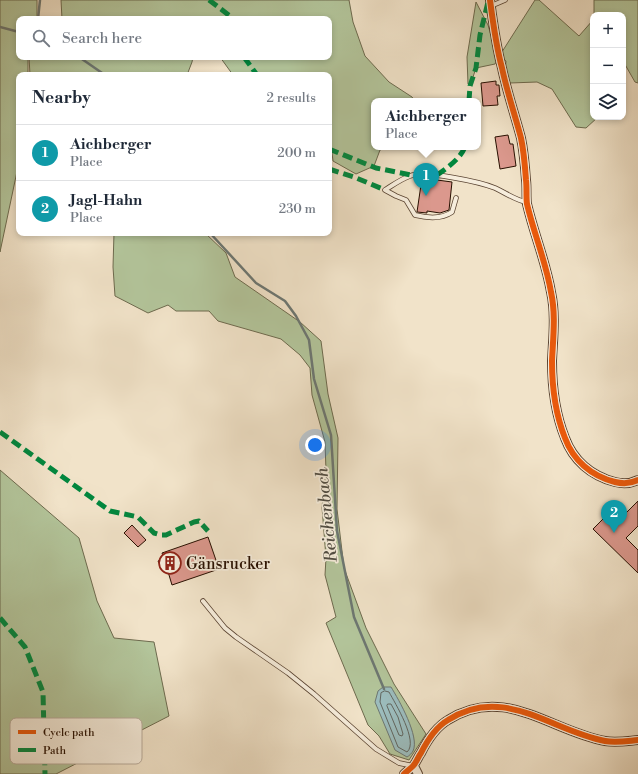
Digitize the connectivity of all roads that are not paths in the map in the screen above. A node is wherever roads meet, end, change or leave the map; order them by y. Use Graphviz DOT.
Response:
graph roads {
  1 [pos="505,0"];
  2 [pos="491,3"];
  3 [pos="456,198"];
  4 [pos="527,202"];
  5 [pos="638,480"];
  6 [pos="203,601"];
  7 [pos="638,740"];
  8 [pos="414,766"];
  9 [pos="404,774"];
  10 [pos="418,774"];
  1 -- 2 [label="lane"];
  2 -- 4 [label="street"];
  3 -- 4 [label="lane"];
  4 -- 5 [label="street"];
  6 -- 8 [label="lane"];
  7 -- 8 [label="street"];
  8 -- 9 [label="street"];
  8 -- 10 [label="street"];
}
